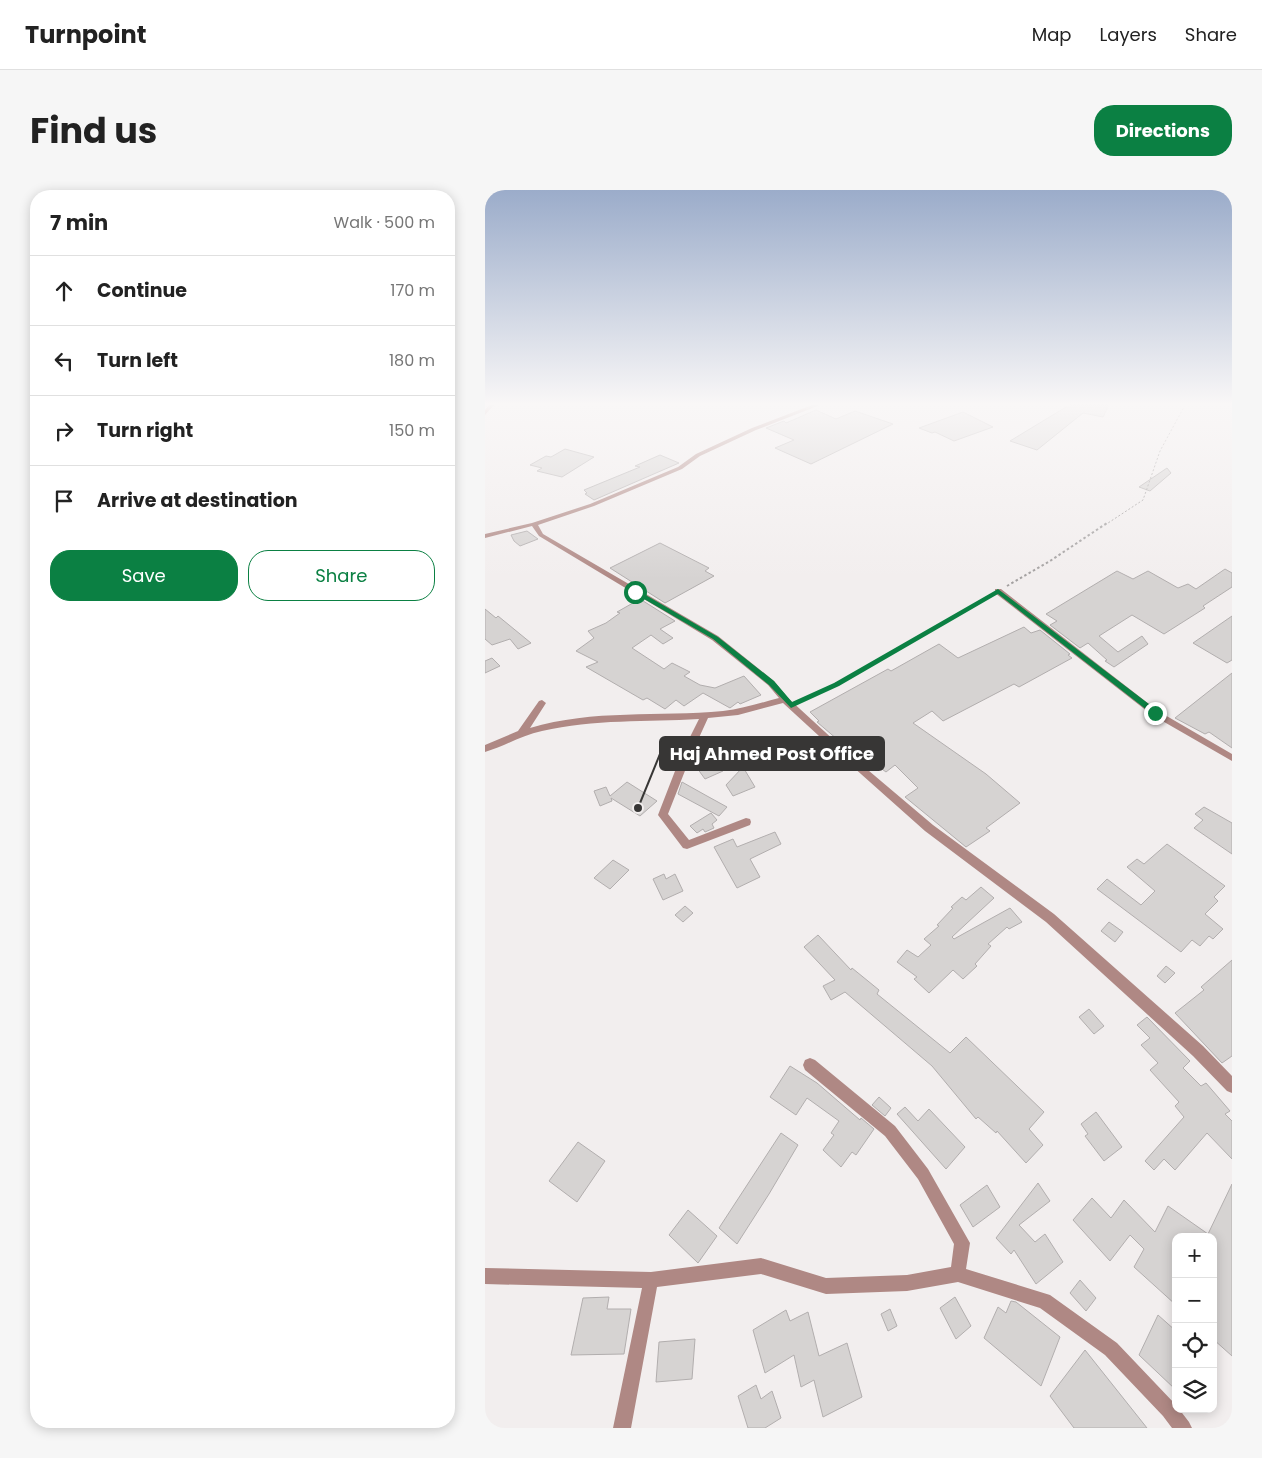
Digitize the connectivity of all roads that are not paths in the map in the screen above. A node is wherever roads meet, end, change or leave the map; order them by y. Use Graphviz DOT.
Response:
graph roads {
  1 [pos="687,463"];
  2 [pos="533,524"];
  3 [pos="485,536"];
  4 [pos="998,591"];
  5 [pos="788,702"];
  6 [pos="542,703"];
  7 [pos="705,715"];
  8 [pos="522,733"];
  9 [pos="485,748"];
  10 [pos="1232,758"];
  11 [pos="746,822"];
  12 [pos="809,1065"];
  13 [pos="1232,1086"];
  14 [pos="958,1274"];
  15 [pos="485,1276"];
  16 [pos="651,1280"];
  17 [pos="622,1428"];
  18 [pos="1183,1428"];
  1 -- 2 [label="street"];
  2 -- 3 [label="street"];
  2 -- 5 [label="street"];
  4 -- 10 [label="street"];
  5 -- 7 [label="street"];
  5 -- 13 [label="street"];
  6 -- 8 [label="street"];
  7 -- 8 [label="street"];
  7 -- 11 [label="street"];
  8 -- 9 [label="street"];
  12 -- 14 [label="street"];
  14 -- 16 [label="street"];
  14 -- 18 [label="street"];
  15 -- 16 [label="street"];
  16 -- 17 [label="street"];
}
